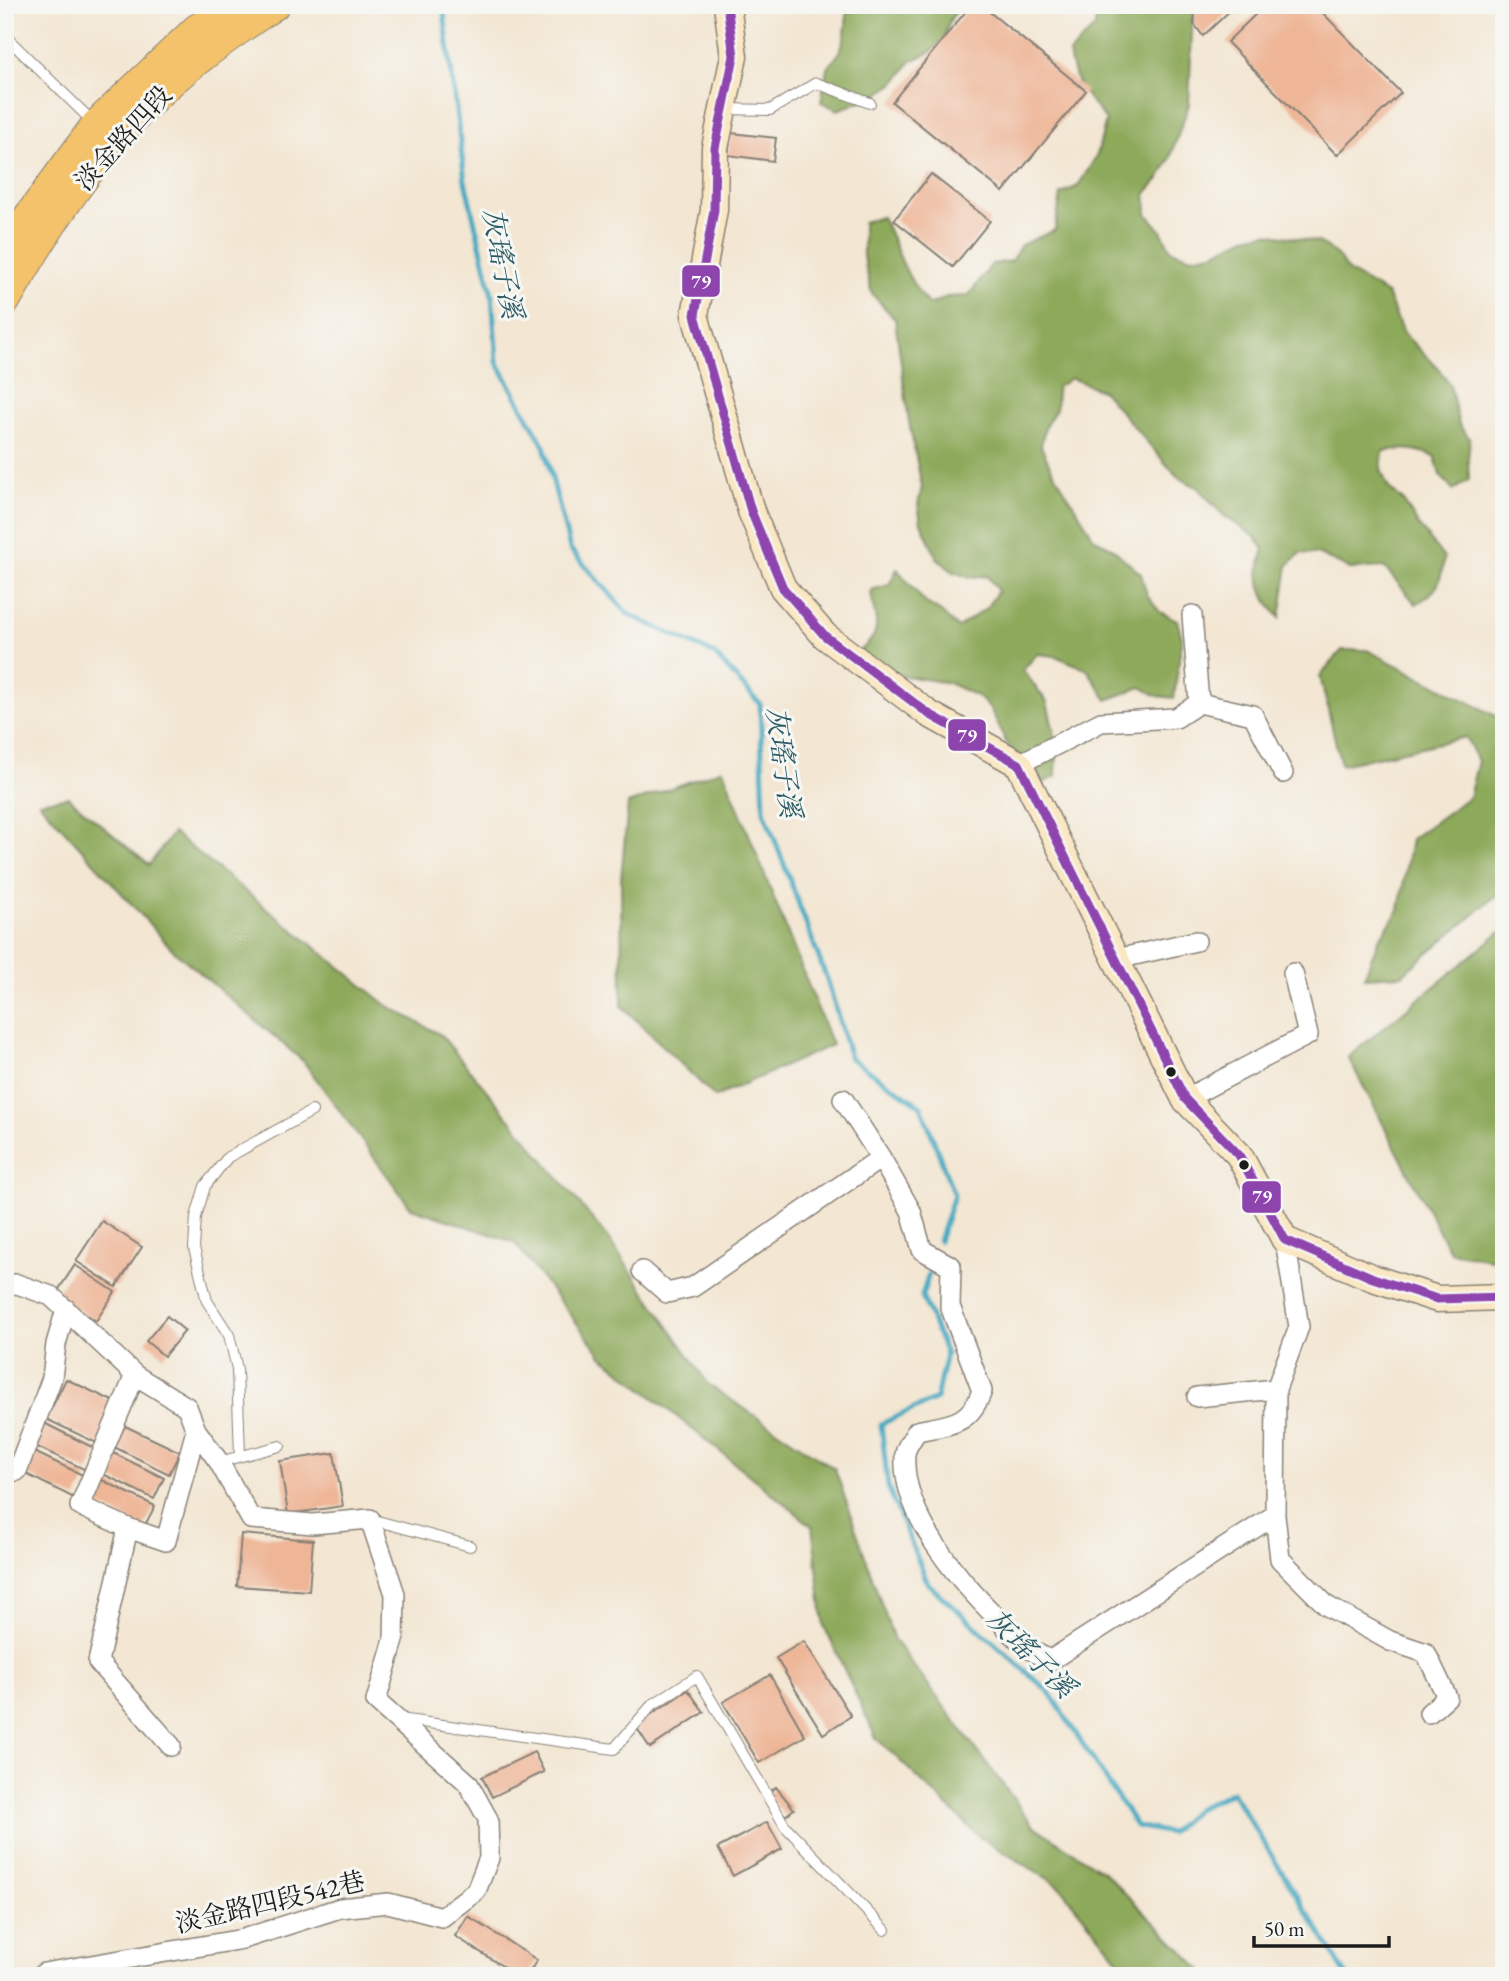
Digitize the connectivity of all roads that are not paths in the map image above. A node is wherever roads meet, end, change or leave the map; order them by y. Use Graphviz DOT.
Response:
graph roads {
  1 [pos="238,5"];
  2 [pos="274,5"];
  3 [pos="727,5"];
  4 [pos="5,36"];
  5 [pos="870,103"];
  6 [pos="724,109"];
  7 [pos="96,125"];
  8 [pos="12,256"];
  9 [pos="5,301"];
  10 [pos="1192,615"];
  11 [pos="1199,703"];
  12 [pos="1019,764"];
  13 [pos="1283,773"];
  14 [pos="1196,941"];
  15 [pos="1117,959"];
  16 [pos="1293,973"];
  17 [pos="843,1099"];
  18 [pos="1185,1099"];
  19 [pos="312,1111"];
  20 [pos="881,1158"];
  21 [pos="1285,1240"];
  22 [pos="642,1271"];
  23 [pos="5,1285"];
  24 [pos="1504,1297"];
  25 [pos="66,1309"];
  26 [pos="135,1375"];
  27 [pos="1276,1389"];
  28 [pos="1197,1397"];
  29 [pos="195,1430"];
  30 [pos="280,1446"];
  31 [pos="240,1456"];
  32 [pos="219,1462"];
  33 [pos="17,1471"];
  34 [pos="1275,1515"];
  35 [pos="370,1519"];
  36 [pos="128,1528"];
  37 [pos="470,1546"];
  38 [pos="1429,1713"];
  39 [pos="393,1718"];
  40 [pos="171,1746"];
  41 [pos="885,1930"];
  42 [pos="44,1973"];
  1 -- 7 [label="main road, 淡金路四段"];
  2 -- 8 [label="main road, 淡金路四段"];
  3 -- 6 [label="street"];
  4 -- 7 [label="lane"];
  5 -- 6 [label="lane"];
  6 -- 12 [label="street"];
  7 -- 8 [label="main road, 淡金路四段"];
  8 -- 9 [label="main road, 淡金路四段"];
  10 -- 11 [label="street"];
  11 -- 12 [label="street"];
  11 -- 13 [label="street"];
  12 -- 15 [label="street"];
  14 -- 15 [label="street"];
  15 -- 18 [label="street"];
  16 -- 18 [label="street"];
  17 -- 20 [label="street"];
  18 -- 21 [label="street"];
  19 -- 31 [label="lane"];
  20 -- 22 [label="street"];
  20 -- 34 [label="street"];
  21 -- 24 [label="street"];
  21 -- 27 [label="street"];
  23 -- 25 [label="street"];
  25 -- 26 [label="street"];
  25 -- 33 [label="street"];
  26 -- 29 [label="street"];
  26 -- 36 [label="street"];
  27 -- 28 [label="street"];
  27 -- 34 [label="street"];
  29 -- 32 [label="street"];
  29 -- 36 [label="street"];
  30 -- 31 [label="lane"];
  31 -- 32 [label="lane"];
  32 -- 35 [label="street"];
  34 -- 38 [label="street"];
  35 -- 37 [label="lane"];
  35 -- 39 [label="street, 淡金路四段542巷"];
  36 -- 40 [label="street"];
  39 -- 41 [label="lane"];
  39 -- 42 [label="street, 淡金路四段542巷"];
}
